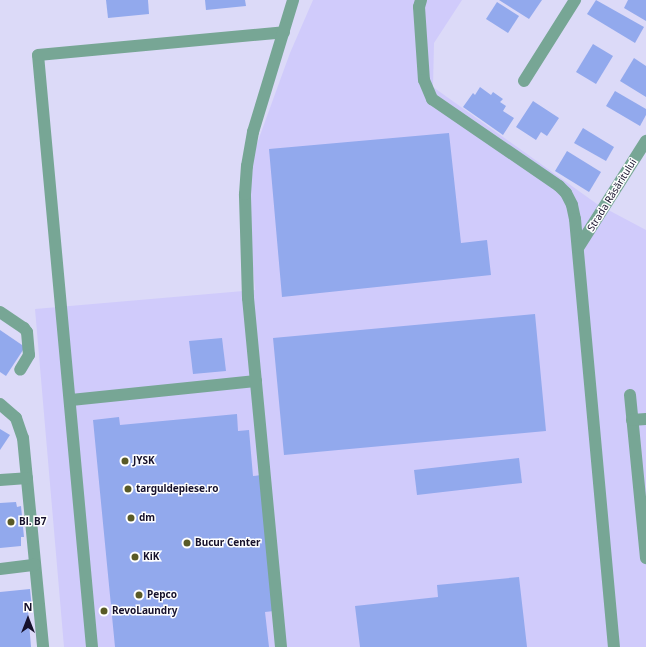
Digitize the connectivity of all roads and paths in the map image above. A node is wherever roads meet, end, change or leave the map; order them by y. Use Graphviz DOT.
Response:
graph roads {
  1 [pos="293,0"];
  2 [pos="421,0"];
  3 [pos="575,0"];
  4 [pos="284,32"];
  5 [pos="524,81"];
  6 [pos="646,141"];
  7 [pos="578,248"];
  8 [pos="0,312"];
  9 [pos="20,370"];
  10 [pos="256,381"];
  11 [pos="630,395"];
  12 [pos="71,400"];
  13 [pos="0,404"];
  14 [pos="646,419"];
  15 [pos="632,420"];
  16 [pos="26,478"];
  17 [pos="0,480"];
  18 [pos="646,558"];
  19 [pos="35,565"];
  20 [pos="0,568"];
  21 [pos="43,647"];
  22 [pos="92,647"];
  23 [pos="281,647"];
  24 [pos="614,647"];
  1 -- 4 [label="street"];
  2 -- 7 [label="street"];
  3 -- 5 [label="street"];
  4 -- 10 [label="street"];
  4 -- 12 [label="street"];
  6 -- 7 [label="street, Strada Răsăritului"];
  7 -- 24 [label="street"];
  8 -- 9 [label="street"];
  10 -- 12 [label="street"];
  10 -- 23 [label="street"];
  11 -- 15 [label="street"];
  12 -- 22 [label="street"];
  13 -- 16 [label="street"];
  14 -- 15 [label="street"];
  15 -- 18 [label="street"];
  16 -- 17 [label="street"];
  16 -- 19 [label="street"];
  19 -- 20 [label="street"];
  19 -- 21 [label="street"];
}
